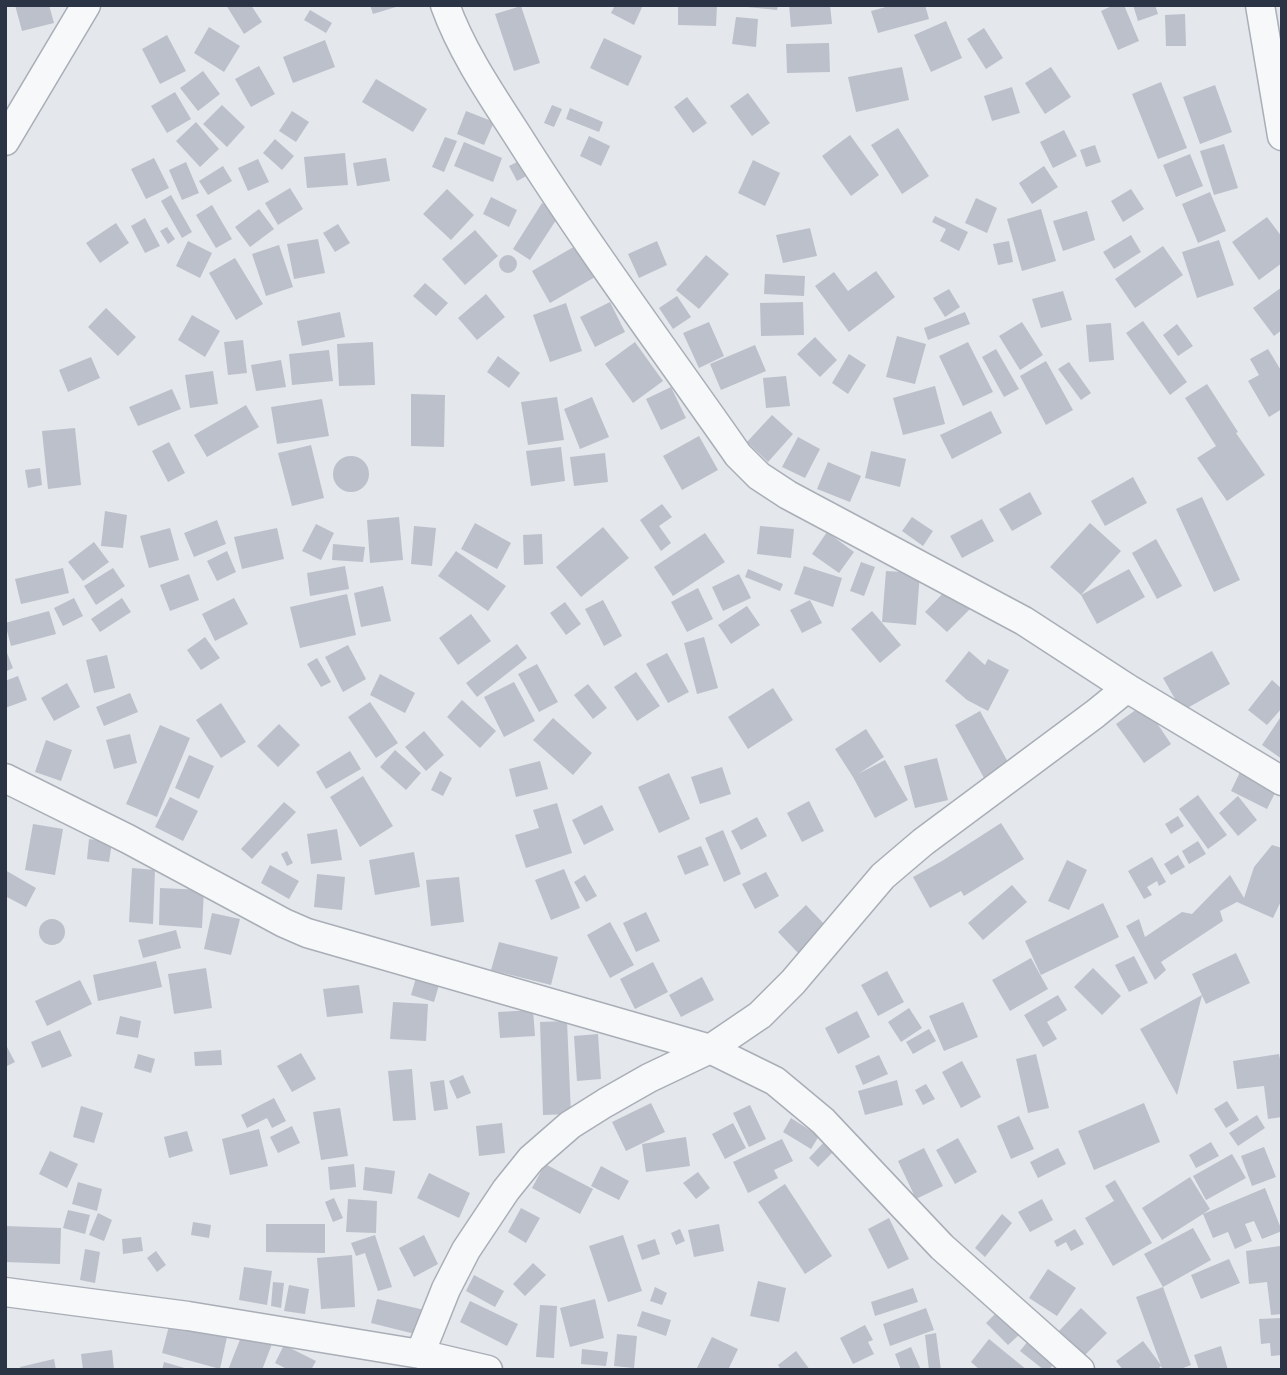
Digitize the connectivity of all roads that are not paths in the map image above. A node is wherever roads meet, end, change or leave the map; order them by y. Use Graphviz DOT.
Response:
graph roads {
  1 [pos="86,5"];
  2 [pos="445,5"];
  3 [pos="1259,5"];
  4 [pos="1282,136"];
  5 [pos="5,141"];
  6 [pos="1127,688"];
  7 [pos="5,778"];
  8 [pos="1282,781"];
  9 [pos="710,1049"];
  10 [pos="5,1292"];
  11 [pos="420,1354"];
  12 [pos="488,1370"];
  13 [pos="1080,1370"];
  1 -- 5 [label="street"];
  2 -- 6 [label="street"];
  3 -- 4 [label="street"];
  6 -- 8 [label="street"];
  6 -- 9 [label="street"];
  7 -- 9 [label="street"];
  9 -- 11 [label="street"];
  9 -- 13 [label="street"];
  10 -- 11 [label="street"];
  11 -- 12 [label="street"];
}
